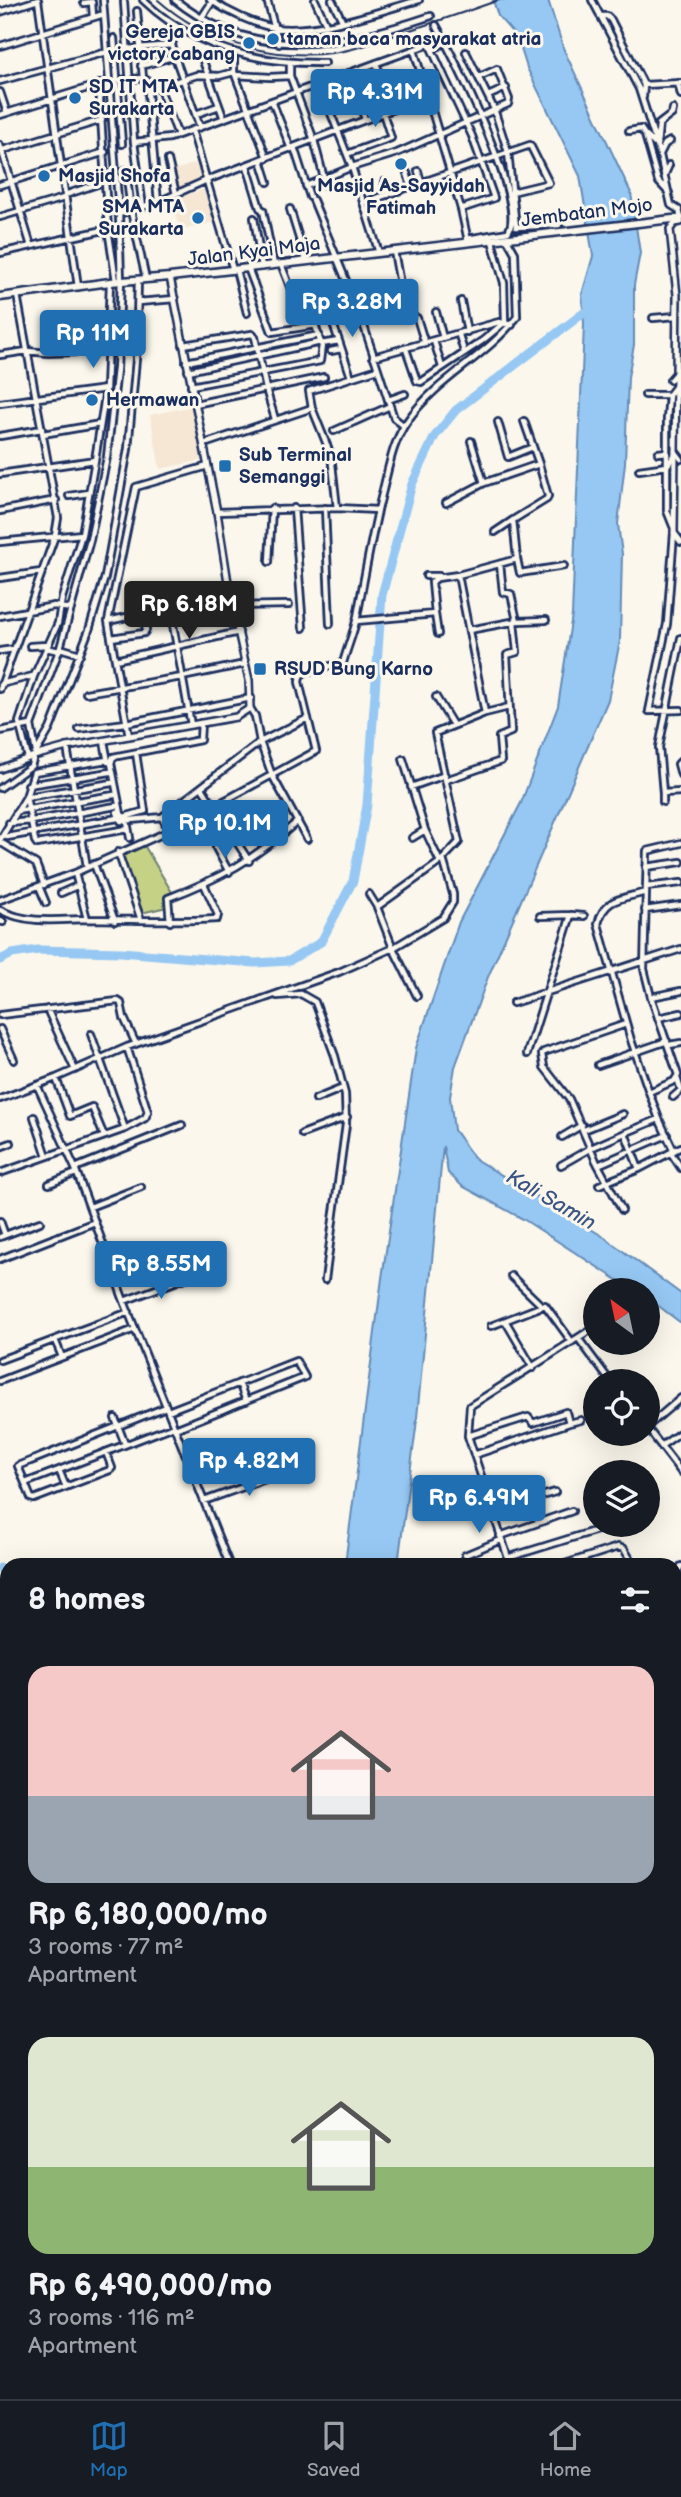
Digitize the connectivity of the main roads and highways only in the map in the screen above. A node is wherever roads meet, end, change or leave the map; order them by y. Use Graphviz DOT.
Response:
graph roads {
  1 [pos="681,219"];
  2 [pos="509,239"];
  3 [pos="0,297"];
  1 -- 2 [label="main road, Jembatan Mojo"];
  2 -- 3 [label="main road, Jalan Kyai Maja"];
}
